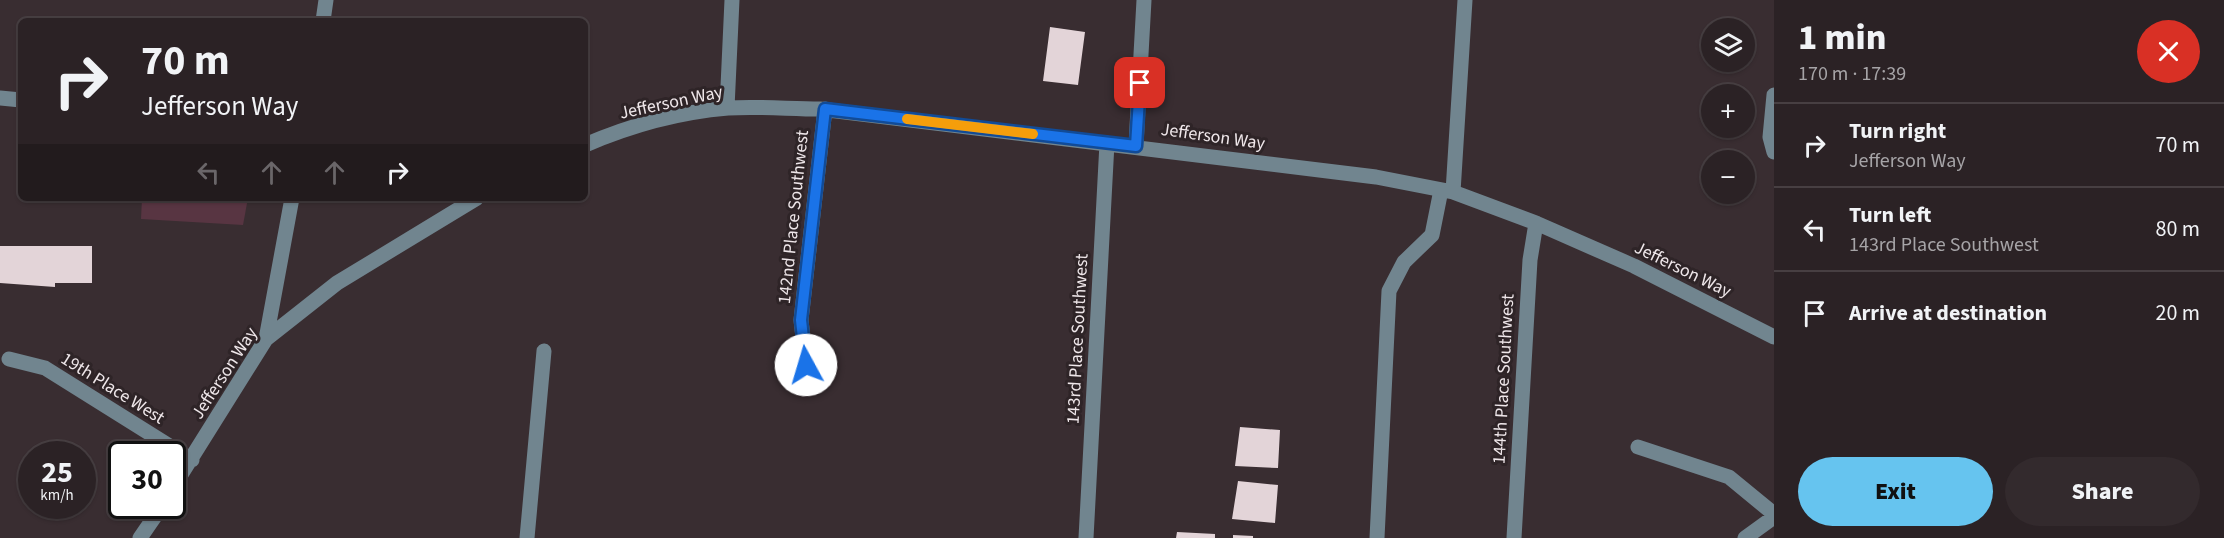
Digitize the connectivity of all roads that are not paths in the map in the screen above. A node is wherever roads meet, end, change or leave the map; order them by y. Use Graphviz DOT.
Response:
graph roads {
  1 [pos="326,0"];
  2 [pos="732,0"];
  3 [pos="1144,0"];
  4 [pos="1465,0"];
  5 [pos="323,18"];
  6 [pos="1774,95"];
  7 [pos="0,98"];
  8 [pos="18,100"];
  9 [pos="727,108"];
  10 [pos="825,109"];
  11 [pos="1107,143"];
  12 [pos="588,144"];
  13 [pos="1136,146"];
  14 [pos="1774,152"];
  15 [pos="1447,191"];
  16 [pos="291,201"];
  17 [pos="472,201"];
  18 [pos="1536,223"];
  19 [pos="1774,337"];
  20 [pos="266,339"];
  21 [pos="544,351"];
  22 [pos="9,359"];
  23 [pos="806,365"];
  24 [pos="1638,447"];
  25 [pos="192,460"];
  26 [pos="186,469"];
  27 [pos="1774,516"];
  28 [pos="153,519"];
  29 [pos="140,538"];
  30 [pos="527,538"];
  31 [pos="1086,538"];
  32 [pos="1377,538"];
  33 [pos="1514,538"];
  34 [pos="1745,538"];
  1 -- 5 [label="street"];
  2 -- 9 [label="street"];
  3 -- 13 [label="street"];
  4 -- 15 [label="street"];
  6 -- 14 [label="street"];
  7 -- 8 [label="street"];
  9 -- 10 [label="street, Jefferson Way"];
  9 -- 12 [label="street, Jefferson Way"];
  10 -- 11 [label="street, Jefferson Way"];
  10 -- 23 [label="street, 142nd Place Southwest"];
  11 -- 13 [label="street, Jefferson Way"];
  11 -- 31 [label="street, 143rd Place Southwest"];
  13 -- 15 [label="street, Jefferson Way"];
  15 -- 18 [label="street, Jefferson Way"];
  15 -- 32 [label="street"];
  16 -- 20 [label="street"];
  17 -- 20 [label="street, Jefferson Way"];
  18 -- 19 [label="street, Jefferson Way"];
  18 -- 33 [label="street, 144th Place Southwest"];
  20 -- 25 [label="street, Jefferson Way"];
  21 -- 30 [label="street"];
  22 -- 25 [label="street, 19th Place West"];
  24 -- 27 [label="street"];
  25 -- 26 [label="street, Jefferson Way"];
  27 -- 34 [label="street"];
  28 -- 29 [label="street"];
}
